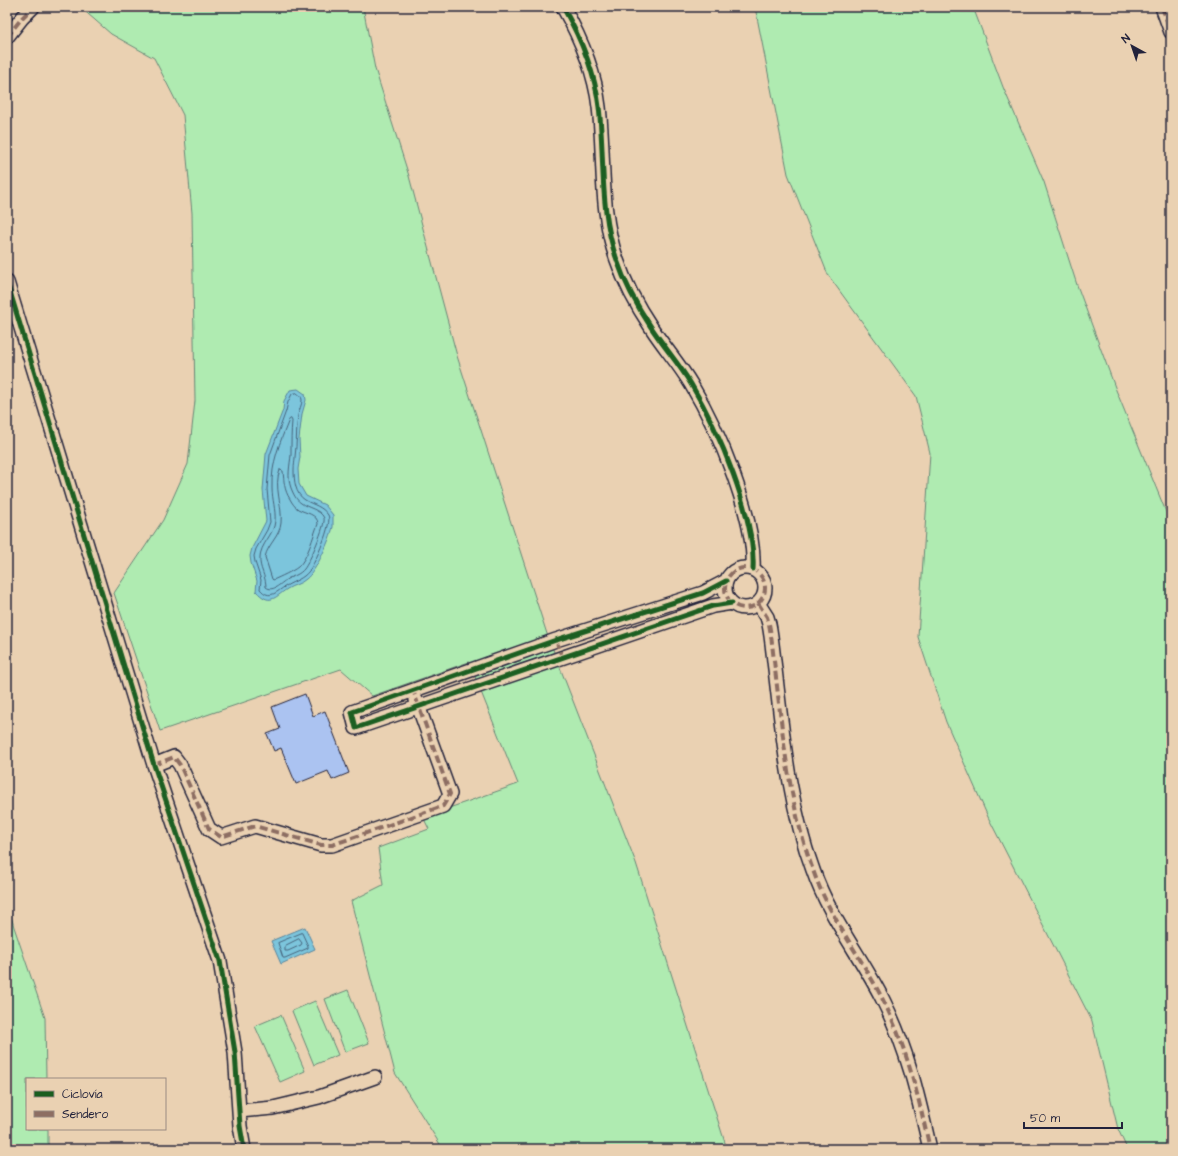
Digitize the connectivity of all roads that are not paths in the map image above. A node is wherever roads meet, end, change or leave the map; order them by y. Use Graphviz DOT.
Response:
graph roads {
  1 [pos="33,7"];
  2 [pos="564,7"];
  3 [pos="1162,7"];
  4 [pos="1171,32"];
  5 [pos="7,37"];
  6 [pos="7,282"];
  7 [pos="753,569"];
  8 [pos="726,581"];
  9 [pos="758,603"];
  10 [pos="732,604"];
  11 [pos="556,640"];
  12 [pos="562,657"];
  13 [pos="413,690"];
  14 [pos="419,706"];
  15 [pos="154,765"];
  16 [pos="375,1077"];
  17 [pos="240,1111"];
  18 [pos="244,1149"];
  19 [pos="930,1149"];
  1 -- 5 [label="street"];
  2 -- 7 [label="street"];
  3 -- 4 [label="street"];
  6 -- 15 [label="street"];
  7 -- 8 [label="street"];
  7 -- 9 [label="street"];
  8 -- 10 [label="street"];
  8 -- 11 [label="street"];
  9 -- 10 [label="street"];
  9 -- 19 [label="street"];
  10 -- 12 [label="street"];
  11 -- 12 [label="street"];
  11 -- 13 [label="street"];
  12 -- 14 [label="street"];
  13 -- 14 [label="street"];
  13 -- 14 [label="street"];
  14 -- 15 [label="street"];
  15 -- 17 [label="street"];
  16 -- 17 [label="street"];
  17 -- 18 [label="street"];
}
